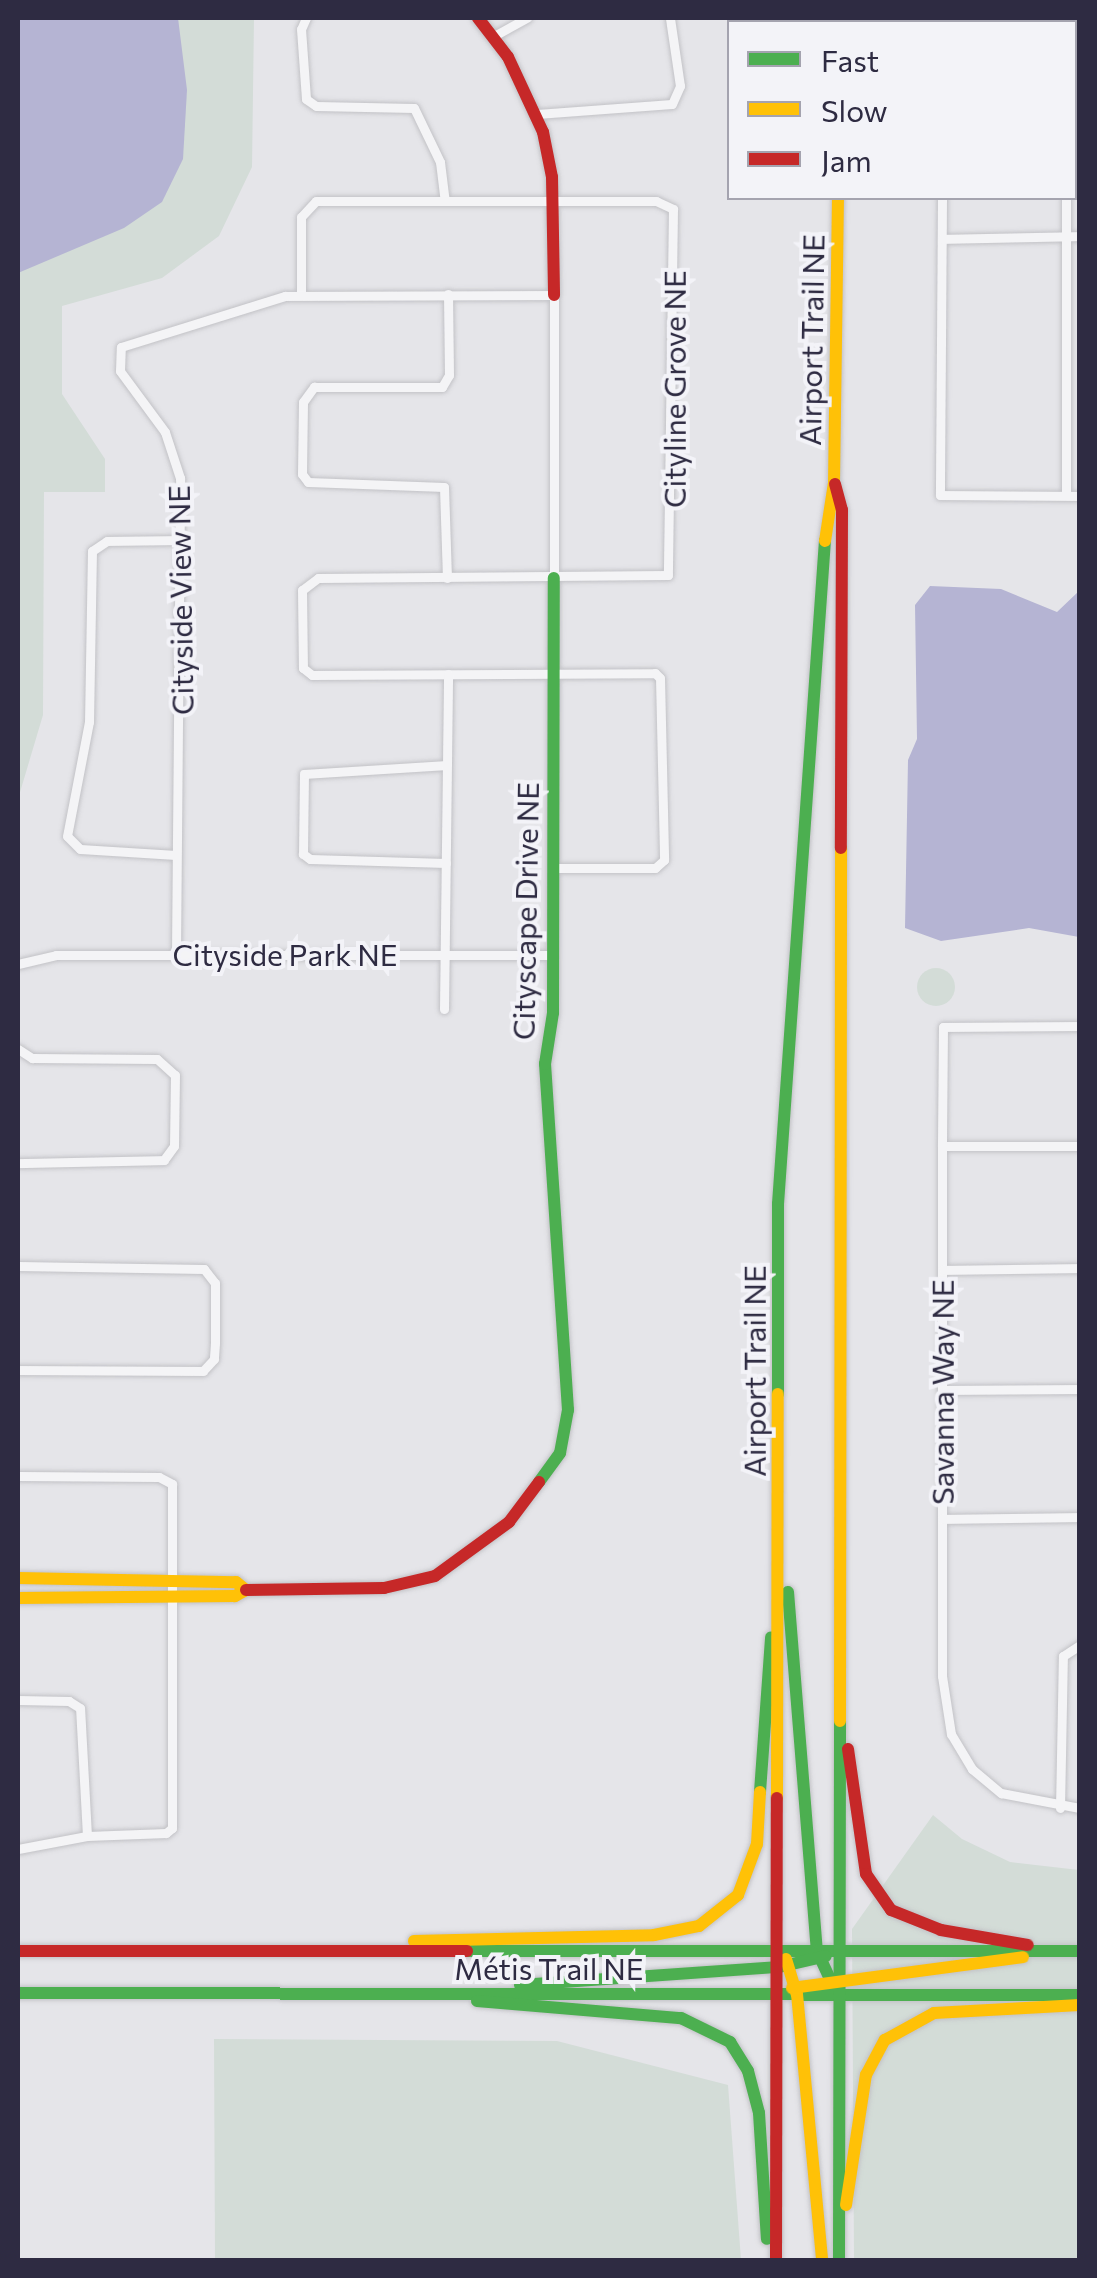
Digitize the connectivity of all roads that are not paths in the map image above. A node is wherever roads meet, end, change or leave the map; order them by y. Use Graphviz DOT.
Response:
graph roads {
  1 [pos="306,18"];
  2 [pos="478,18"];
  3 [pos="527,18"];
  4 [pos="670,18"];
  5 [pos="494,36"];
  6 [pos="537,114"];
  7 [pos="838,200"];
  8 [pos="942,200"];
  9 [pos="1066,200"];
  10 [pos="445,201"];
  11 [pos="554,201"];
  12 [pos="1066,236"];
  13 [pos="1080,236"];
  14 [pos="942,239"];
  15 [pos="301,294"];
  16 [pos="448,294"];
  17 [pos="554,295"];
  18 [pos="1067,371"];
  19 [pos="1080,371"];
  20 [pos="834,484"];
  21 [pos="1066,496"];
  22 [pos="1080,496"];
  23 [pos="181,540"];
  24 [pos="448,578"];
  25 [pos="554,578"];
  26 [pos="448,674"];
  27 [pos="554,674"];
  28 [pos="447,766"];
  29 [pos="176,855"];
  30 [pos="446,863"];
  31 [pos="554,868"];
  32 [pos="176,954"];
  33 [pos="445,955"];
  34 [pos="554,956"];
  35 [pos="18,964"];
  36 [pos="444,1009"];
  37 [pos="1080,1026"];
  38 [pos="18,1049"];
  39 [pos="942,1146"];
  40 [pos="1080,1146"];
  41 [pos="18,1163"];
  42 [pos="18,1266"];
  43 [pos="1080,1268"];
  44 [pos="942,1270"];
  45 [pos="18,1370"];
  46 [pos="1080,1389"];
  47 [pos="943,1390"];
  48 [pos="18,1476"];
  49 [pos="780,1491"];
  50 [pos="1080,1516"];
  51 [pos="942,1518"];
  52 [pos="18,1578"];
  53 [pos="175,1580"];
  54 [pos="246,1590"];
  55 [pos="175,1596"];
  56 [pos="18,1598"];
  57 [pos="1080,1645"];
  58 [pos="18,1700"];
  59 [pos="841,1700"];
  60 [pos="1060,1808"];
  61 [pos="1080,1808"];
  62 [pos="87,1836"];
  63 [pos="18,1849"];
  64 [pos="218,1950"];
  65 [pos="18,1951"];
  66 [pos="779,1951"];
  67 [pos="839,1951"];
  68 [pos="1053,1951"];
  69 [pos="1080,1951"];
  70 [pos="818,1955"];
  71 [pos="785,1966"];
  72 [pos="833,1985"];
  73 [pos="796,1990"];
  74 [pos="18,1993"];
  75 [pos="356,1993"];
  76 [pos="444,1993"];
  77 [pos="778,1994"];
  78 [pos="1080,1994"];
  79 [pos="1080,2005"];
  80 [pos="768,2260"];
  81 [pos="776,2260"];
  82 [pos="822,2260"];
  83 [pos="839,2260"];
  1 -- 10 [label="street"];
  2 -- 5 [label="main road, Cityscape Drive NE"];
  3 -- 5 [label="street"];
  4 -- 6 [label="street"];
  5 -- 6 [label="main road, Cityscape Drive NE"];
  6 -- 11 [label="main road, Cityscape Drive NE"];
  7 -- 20 [label="main road, Airport Trail NE"];
  8 -- 14 [label="street"];
  9 -- 12 [label="street"];
  10 -- 11 [label="street, Cityline Grove NE"];
  10 -- 15 [label="street, Cityline Grove NE"];
  11 -- 17 [label="main road, Cityscape Drive NE"];
  11 -- 25 [label="street, Cityline Grove NE"];
  12 -- 13 [label="street"];
  12 -- 14 [label="street"];
  12 -- 18 [label="street"];
  14 -- 21 [label="street"];
  15 -- 16 [label="street, Cityside View NE"];
  15 -- 23 [label="street, Cityside View NE"];
  16 -- 17 [label="street, Cityside View NE"];
  16 -- 24 [label="street"];
  17 -- 25 [label="street, Cityscape Drive NE"];
  18 -- 19 [label="street"];
  18 -- 21 [label="street"];
  20 -- 49 [label="main road, Airport Trail NE"];
  20 -- 59 [label="main road, Airport Trail NE"];
  21 -- 22 [label="street"];
  23 -- 29 [label="street, Cityside View NE"];
  23 -- 29 [label="street"];
  24 -- 25 [label="street, Cityline Grove NE"];
  24 -- 26 [label="street, Cityline Grove NE"];
  25 -- 27 [label="main road, Cityscape Drive NE"];
  26 -- 27 [label="street"];
  26 -- 28 [label="street"];
  27 -- 31 [label="main road, Cityscape Drive NE"];
  27 -- 31 [label="street"];
  28 -- 30 [label="street"];
  28 -- 30 [label="street"];
  29 -- 32 [label="street, Cityside View NE"];
  30 -- 33 [label="street"];
  31 -- 34 [label="main road, Cityscape Drive NE"];
  32 -- 33 [label="street, Cityside Park NE"];
  32 -- 35 [label="street, Cityside Park NE"];
  33 -- 34 [label="street, Cityside Park NE"];
  33 -- 36 [label="street"];
  34 -- 54 [label="main road, Cityscape Drive NE"];
  37 -- 39 [label="street, Savanna Way NE"];
  38 -- 41 [label="street"];
  39 -- 40 [label="street"];
  39 -- 44 [label="street, Savanna Way NE"];
  42 -- 45 [label="street"];
  43 -- 44 [label="street"];
  44 -- 47 [label="street, Savanna Way NE"];
  46 -- 47 [label="street"];
  47 -- 51 [label="street, Savanna Way NE"];
  48 -- 53 [label="street"];
  49 -- 64 [label="main road"];
  49 -- 66 [label="main road, Airport Trail NE"];
  49 -- 70 [label="main road"];
  50 -- 51 [label="street"];
  51 -- 60 [label="street, Savanna Way NE"];
  52 -- 53 [label="main road, Cityscape Drive NE"];
  53 -- 54 [label="main road, Cityscape Drive NE"];
  53 -- 55 [label="street"];
  54 -- 55 [label="main road, Cityscape Drive NE"];
  55 -- 56 [label="main road, Cityscape Drive NE"];
  55 -- 62 [label="street"];
  57 -- 60 [label="street"];
  58 -- 62 [label="street"];
  59 -- 67 [label="main road, Airport Trail NE"];
  59 -- 68 [label="main road"];
  60 -- 61 [label="street, Savanna Way NE"];
  62 -- 63 [label="street"];
  64 -- 65 [label="main road, Métis Trail NE"];
  64 -- 66 [label="main road, Métis Trail NE"];
  66 -- 70 [label="main road, Métis Trail NE"];
  66 -- 71 [label="main road, Airport Trail NE"];
  67 -- 68 [label="main road, Métis Trail NE"];
  67 -- 70 [label="main road, Métis Trail NE"];
  67 -- 72 [label="main road, Airport Trail NE"];
  68 -- 69 [label="main road, Métis Trail NE"];
  68 -- 72 [label="main road"];
  70 -- 71 [label="main road"];
  70 -- 72 [label="main road"];
  71 -- 73 [label="main road"];
  71 -- 76 [label="main road"];
  71 -- 77 [label="main road, Airport Trail NE"];
  72 -- 73 [label="main road"];
  72 -- 78 [label="main road"];
  72 -- 83 [label="main road, Airport Trail NE"];
  73 -- 77 [label="main road"];
  73 -- 82 [label="main road"];
  74 -- 75 [label="main road, Métis Trail NE"];
  75 -- 76 [label="main road, Métis Trail NE"];
  75 -- 80 [label="main road"];
  76 -- 77 [label="main road, Métis Trail NE"];
  77 -- 81 [label="main road, Airport Trail NE"];
  79 -- 83 [label="main road"];
}
